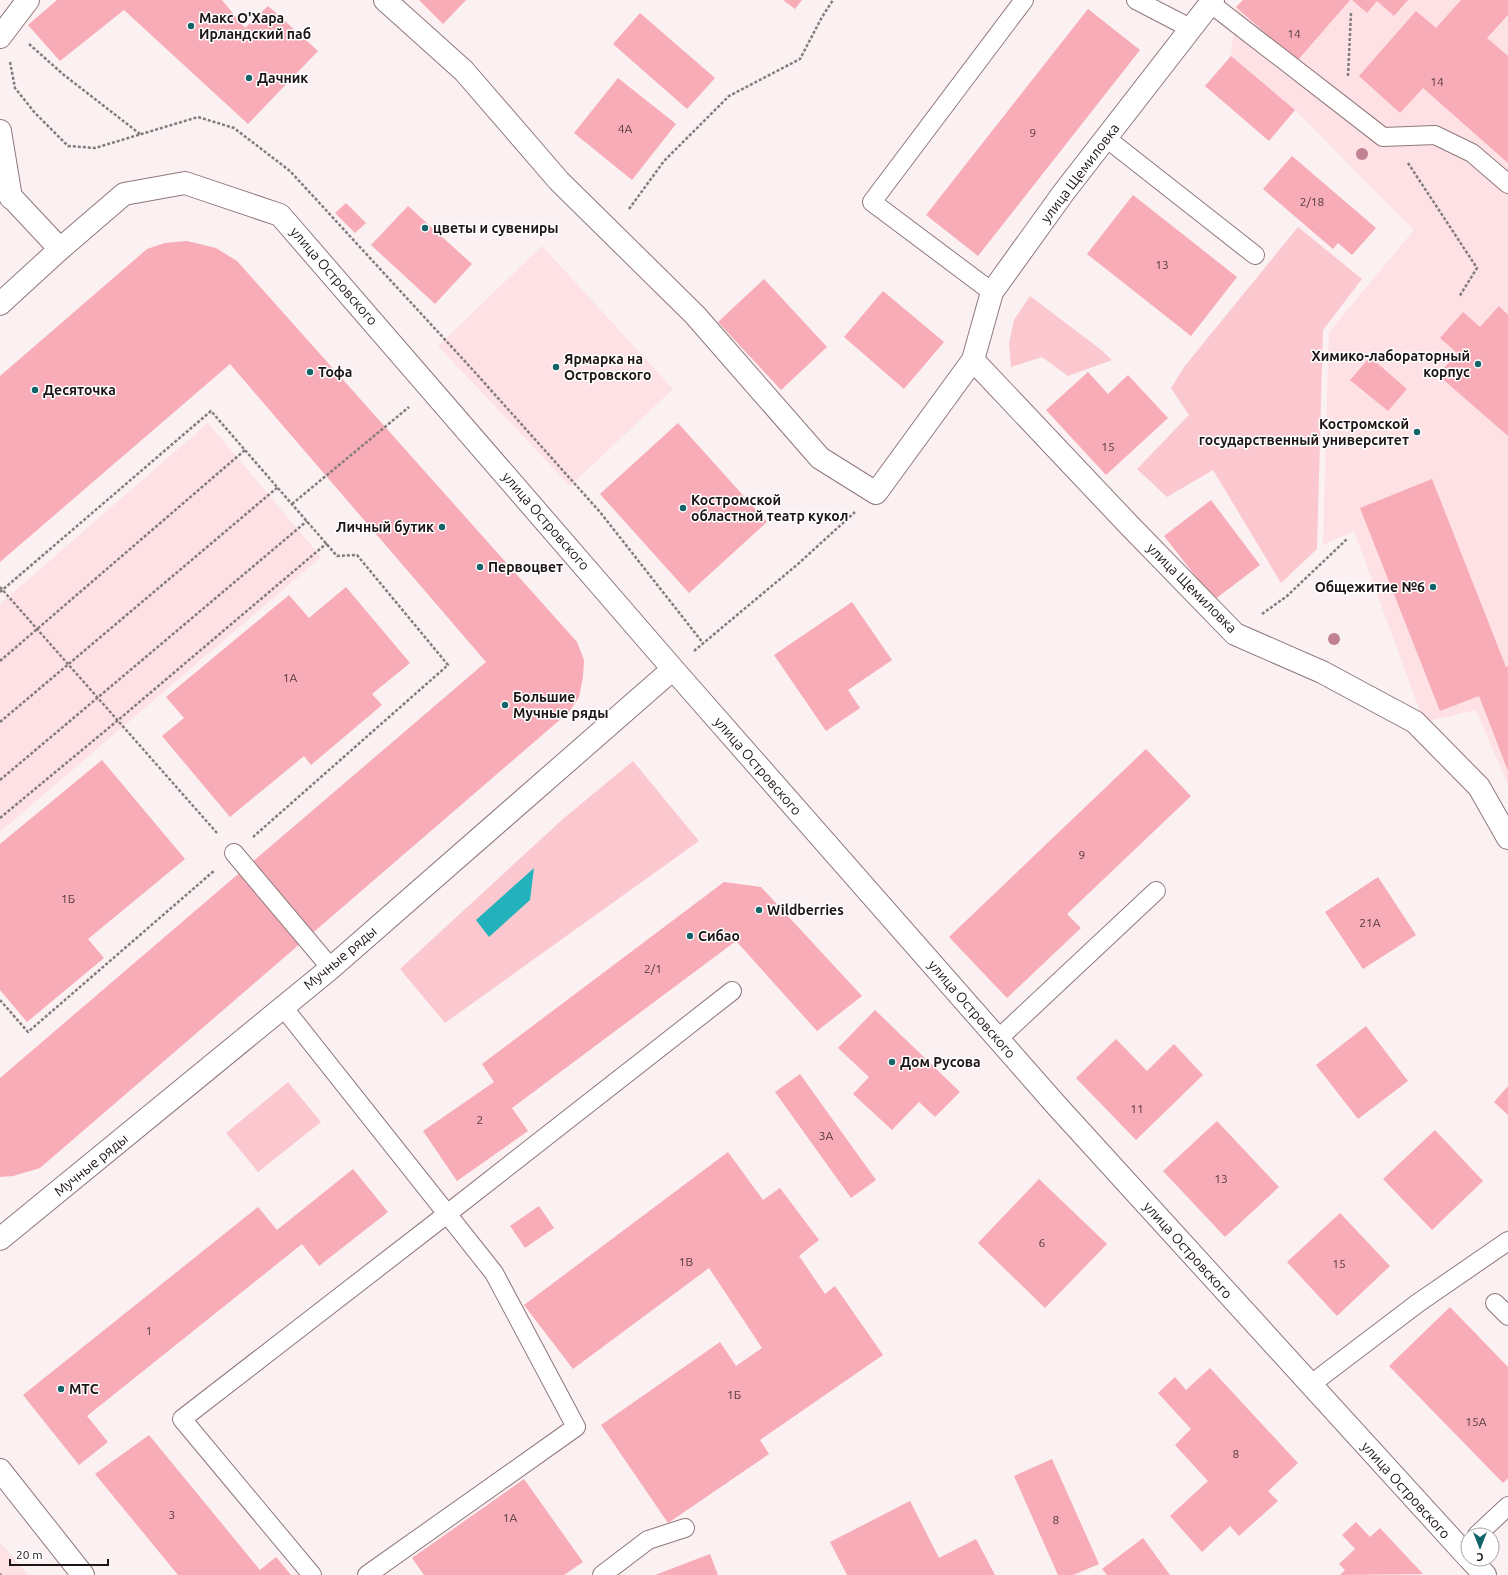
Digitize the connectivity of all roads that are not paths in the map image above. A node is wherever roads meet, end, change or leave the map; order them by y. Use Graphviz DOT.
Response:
graph roads {
  1 [pos="28,0"];
  2 [pos="385,0"];
  3 [pos="1024,0"];
  4 [pos="1136,0"];
  5 [pos="1212,2"];
  6 [pos="1190,28"];
  7 [pos="0,37"];
  8 [pos="0,131"];
  9 [pos="1106,138"];
  10 [pos="1508,184"];
  11 [pos="6,191"];
  12 [pos="60,249"];
  13 [pos="1255,255"];
  14 [pos="992,292"];
  15 [pos="0,304"];
  16 [pos="974,360"];
  17 [pos="673,669"];
  18 [pos="1508,838"];
  19 [pos="234,853"];
  20 [pos="1156,891"];
  21 [pos="331,968"];
  22 [pos="732,991"];
  23 [pos="283,1007"];
  24 [pos="998,1039"];
  25 [pos="447,1214"];
  26 [pos="0,1239"];
  27 [pos="1508,1241"];
  28 [pos="1495,1303"];
  29 [pos="1508,1316"];
  30 [pos="1310,1384"];
  31 [pos="0,1470"];
  32 [pos="1508,1506"];
  33 [pos="1486,1527"];
  34 [pos="685,1528"];
  35 [pos="1460,1545"];
  36 [pos="1479,1567"];
  37 [pos="83,1575"];
  38 [pos="312,1575"];
  39 [pos="367,1575"];
  40 [pos="602,1575"];
  41 [pos="1485,1575"];
  1 -- 7 [label="street"];
  2 -- 16 [label="street, улица Щемиловка"];
  3 -- 14 [label="lane"];
  4 -- 6 [label="lane"];
  5 -- 6 [label="street, улица Щемиловка"];
  5 -- 10 [label="lane"];
  6 -- 9 [label="street, улица Щемиловка"];
  8 -- 11 [label="street"];
  9 -- 13 [label="lane"];
  9 -- 14 [label="street, улица Щемиловка"];
  11 -- 12 [label="street"];
  12 -- 15 [label="street"];
  12 -- 17 [label="street, улица Островского"];
  14 -- 16 [label="street, улица Щемиловка"];
  16 -- 18 [label="street, улица Щемиловка"];
  17 -- 21 [label="street, Мучные ряды"];
  17 -- 24 [label="street, улица Островского"];
  19 -- 21 [label="lane"];
  20 -- 24 [label="lane"];
  21 -- 23 [label="street, Мучные ряды"];
  22 -- 25 [label="lane"];
  23 -- 25 [label="lane"];
  23 -- 26 [label="street, Мучные ряды"];
  24 -- 30 [label="street, улица Островского"];
  25 -- 38 [label="lane"];
  25 -- 39 [label="lane"];
  27 -- 30 [label="lane"];
  28 -- 29 [label="lane"];
  30 -- 35 [label="street, улица Островского"];
  31 -- 37 [label="street"];
  32 -- 33 [label="lane"];
  34 -- 40 [label="lane"];
  36 -- 41 [label="street, улица Островского"];
}
